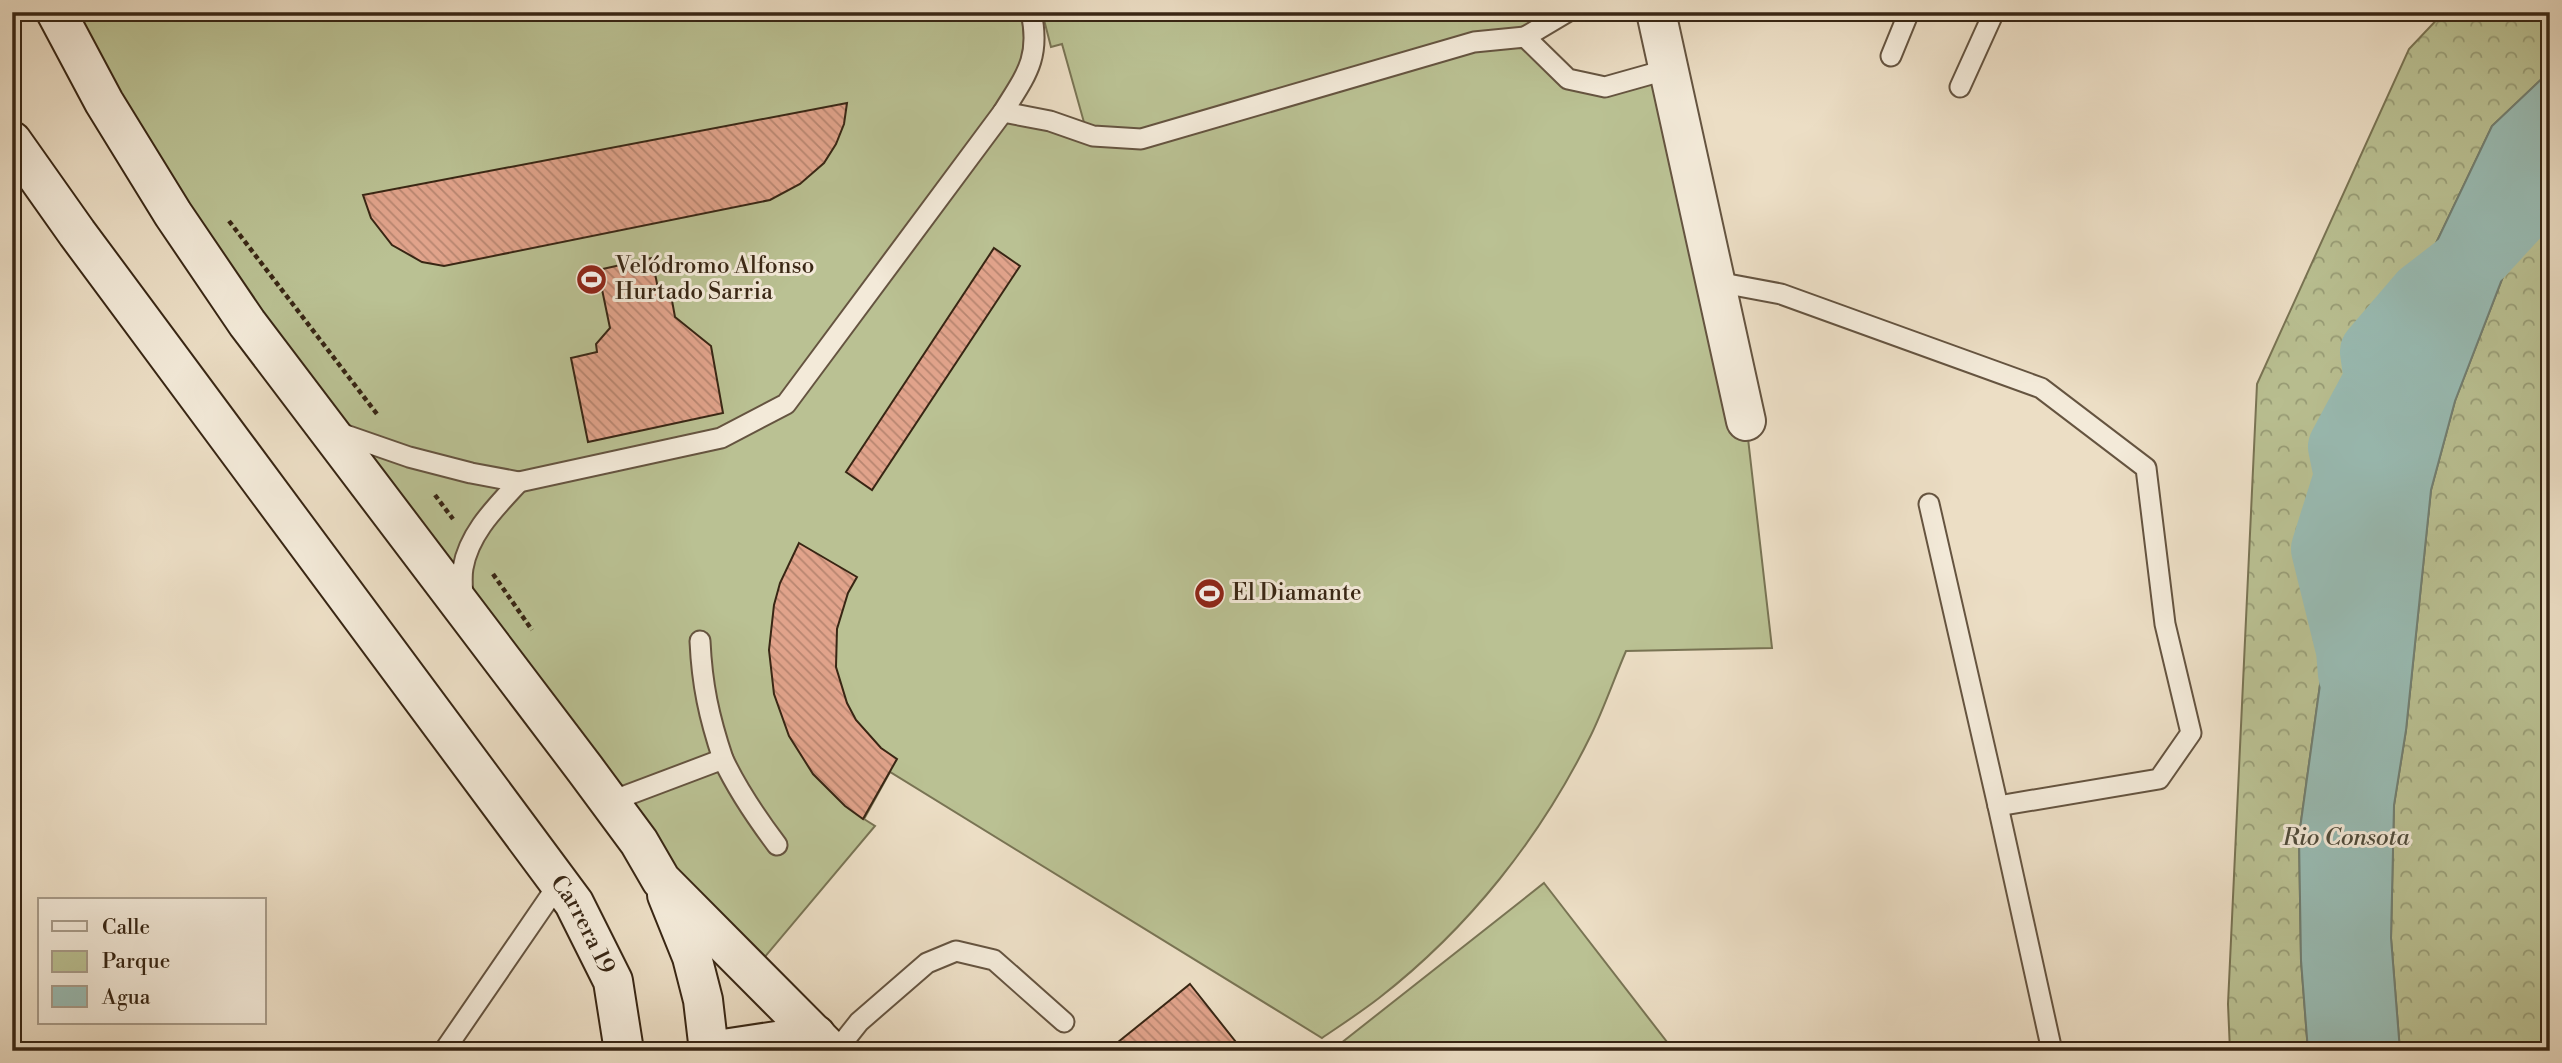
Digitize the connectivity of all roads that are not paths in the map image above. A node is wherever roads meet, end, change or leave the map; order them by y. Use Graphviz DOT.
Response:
graph roads {
  1 [pos="56,12"];
  2 [pos="1031,12"];
  3 [pos="1567,12"];
  4 [pos="1656,12"];
  5 [pos="1909,12"];
  6 [pos="1994,12"];
  7 [pos="1525,37"];
  8 [pos="1891,56"];
  9 [pos="1670,69"];
  10 [pos="1960,87"];
  11 [pos="1003,112"];
  12 [pos="12,141"];
  13 [pos="1717,282"];
  14 [pos="1746,421"];
  15 [pos="326,428"];
  16 [pos="519,482"];
  17 [pos="1929,504"];
  18 [pos="463,610"];
  19 [pos="700,641"];
  20 [pos="723,759"];
  21 [pos="609,802"];
  22 [pos="1998,806"];
  23 [pos="777,845"];
  24 [pos="662,880"];
  25 [pos="560,882"];
  26 [pos="1064,1022"];
  27 [pos="828,1046"];
  28 [pos="444,1051"];
  29 [pos="624,1051"];
  30 [pos="710,1051"];
  31 [pos="2052,1051"];
  1 -- 15 [label="street"];
  2 -- 11 [label="lane"];
  3 -- 7 [label="lane"];
  4 -- 9 [label="street"];
  5 -- 8 [label="lane"];
  6 -- 10 [label="lane"];
  7 -- 9 [label="lane"];
  7 -- 11 [label="lane"];
  9 -- 13 [label="street"];
  11 -- 16 [label="lane"];
  12 -- 25 [label="street, Carrera 19"];
  13 -- 14 [label="street"];
  13 -- 22 [label="lane"];
  15 -- 16 [label="lane"];
  15 -- 18 [label="street"];
  16 -- 18 [label="lane"];
  17 -- 22 [label="lane"];
  18 -- 21 [label="street"];
  19 -- 20 [label="lane"];
  20 -- 21 [label="lane"];
  20 -- 23 [label="lane"];
  21 -- 24 [label="street"];
  22 -- 31 [label="lane"];
  24 -- 27 [label="street"];
  24 -- 30 [label="street"];
  25 -- 28 [label="lane"];
  25 -- 29 [label="street, Carrera 19"];
  26 -- 27 [label="lane"];
  27 -- 30 [label="street"];
}
